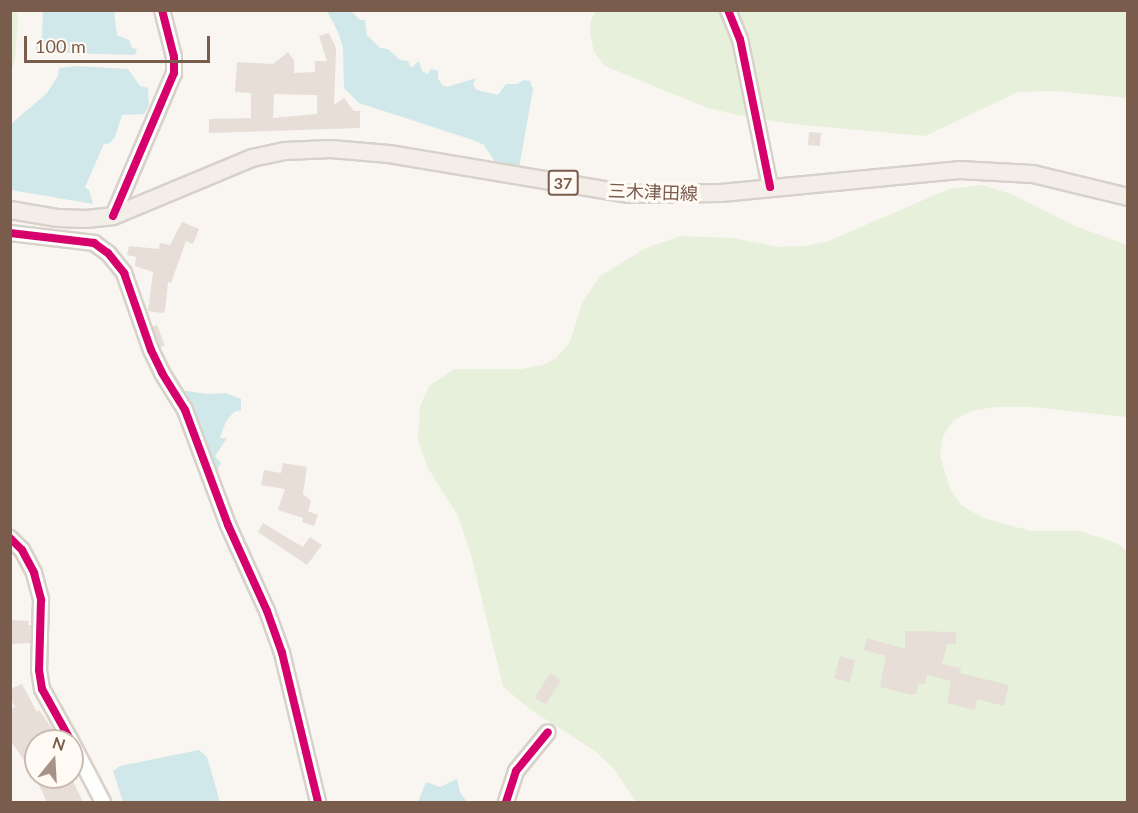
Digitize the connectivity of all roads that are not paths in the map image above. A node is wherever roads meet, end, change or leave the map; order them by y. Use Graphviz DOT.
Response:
graph roads {
  1 [pos="162,10"];
  2 [pos="728,10"];
  3 [pos="770,187"];
  4 [pos="1128,197"];
  5 [pos="10,210"];
  6 [pos="113,216"];
  7 [pos="10,233"];
  8 [pos="10,538"];
  9 [pos="64,729"];
  10 [pos="548,732"];
  11 [pos="84,766"];
  12 [pos="103,802"];
  13 [pos="318,802"];
  14 [pos="506,802"];
  1 -- 6 [label="street"];
  2 -- 3 [label="street"];
  3 -- 4 [label="main road, 三木津田線 / 37"];
  3 -- 6 [label="main road, 三木津田線 / 37"];
  5 -- 6 [label="main road, 三木津田線 / 37"];
  7 -- 13 [label="street"];
  8 -- 9 [label="street"];
  10 -- 14 [label="street"];
  11 -- 12 [label="street"];
}
